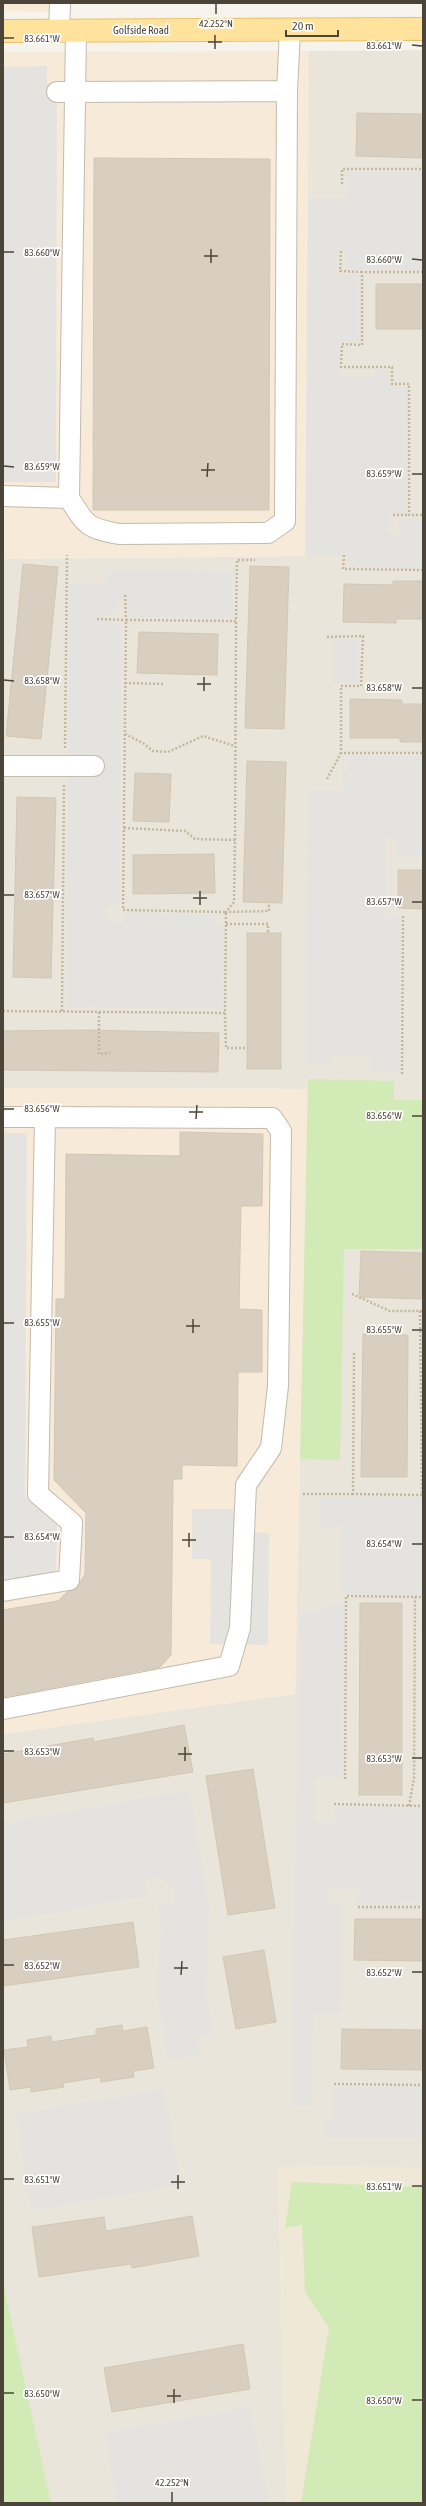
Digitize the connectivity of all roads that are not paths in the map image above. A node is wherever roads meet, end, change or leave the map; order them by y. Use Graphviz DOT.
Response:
graph roads {
  1 [pos="60,3"];
  2 [pos="423,29"];
  3 [pos="290,30"];
  4 [pos="3,31"];
  5 [pos="67,31"];
  6 [pos="287,91"];
  7 [pos="66,92"];
  8 [pos="3,496"];
  9 [pos="68,498"];
  10 [pos="3,766"];
  11 [pos="94,766"];
  12 [pos="3,1117"];
  13 [pos="45,1117"];
  14 [pos="3,1591"];
  15 [pos="3,1709"];
  1 -- 5 [label="lane"];
  2 -- 3 [label="main road, Golfside Road"];
  3 -- 5 [label="main road, Golfside Road"];
  3 -- 6 [label="lane"];
  4 -- 5 [label="main road, Golfside Road"];
  5 -- 7 [label="lane"];
  6 -- 7 [label="lane"];
  6 -- 9 [label="lane"];
  7 -- 9 [label="lane"];
  8 -- 9 [label="lane"];
  10 -- 11 [label="lane"];
  12 -- 13 [label="lane"];
  13 -- 14 [label="lane"];
  13 -- 15 [label="lane"];
}
